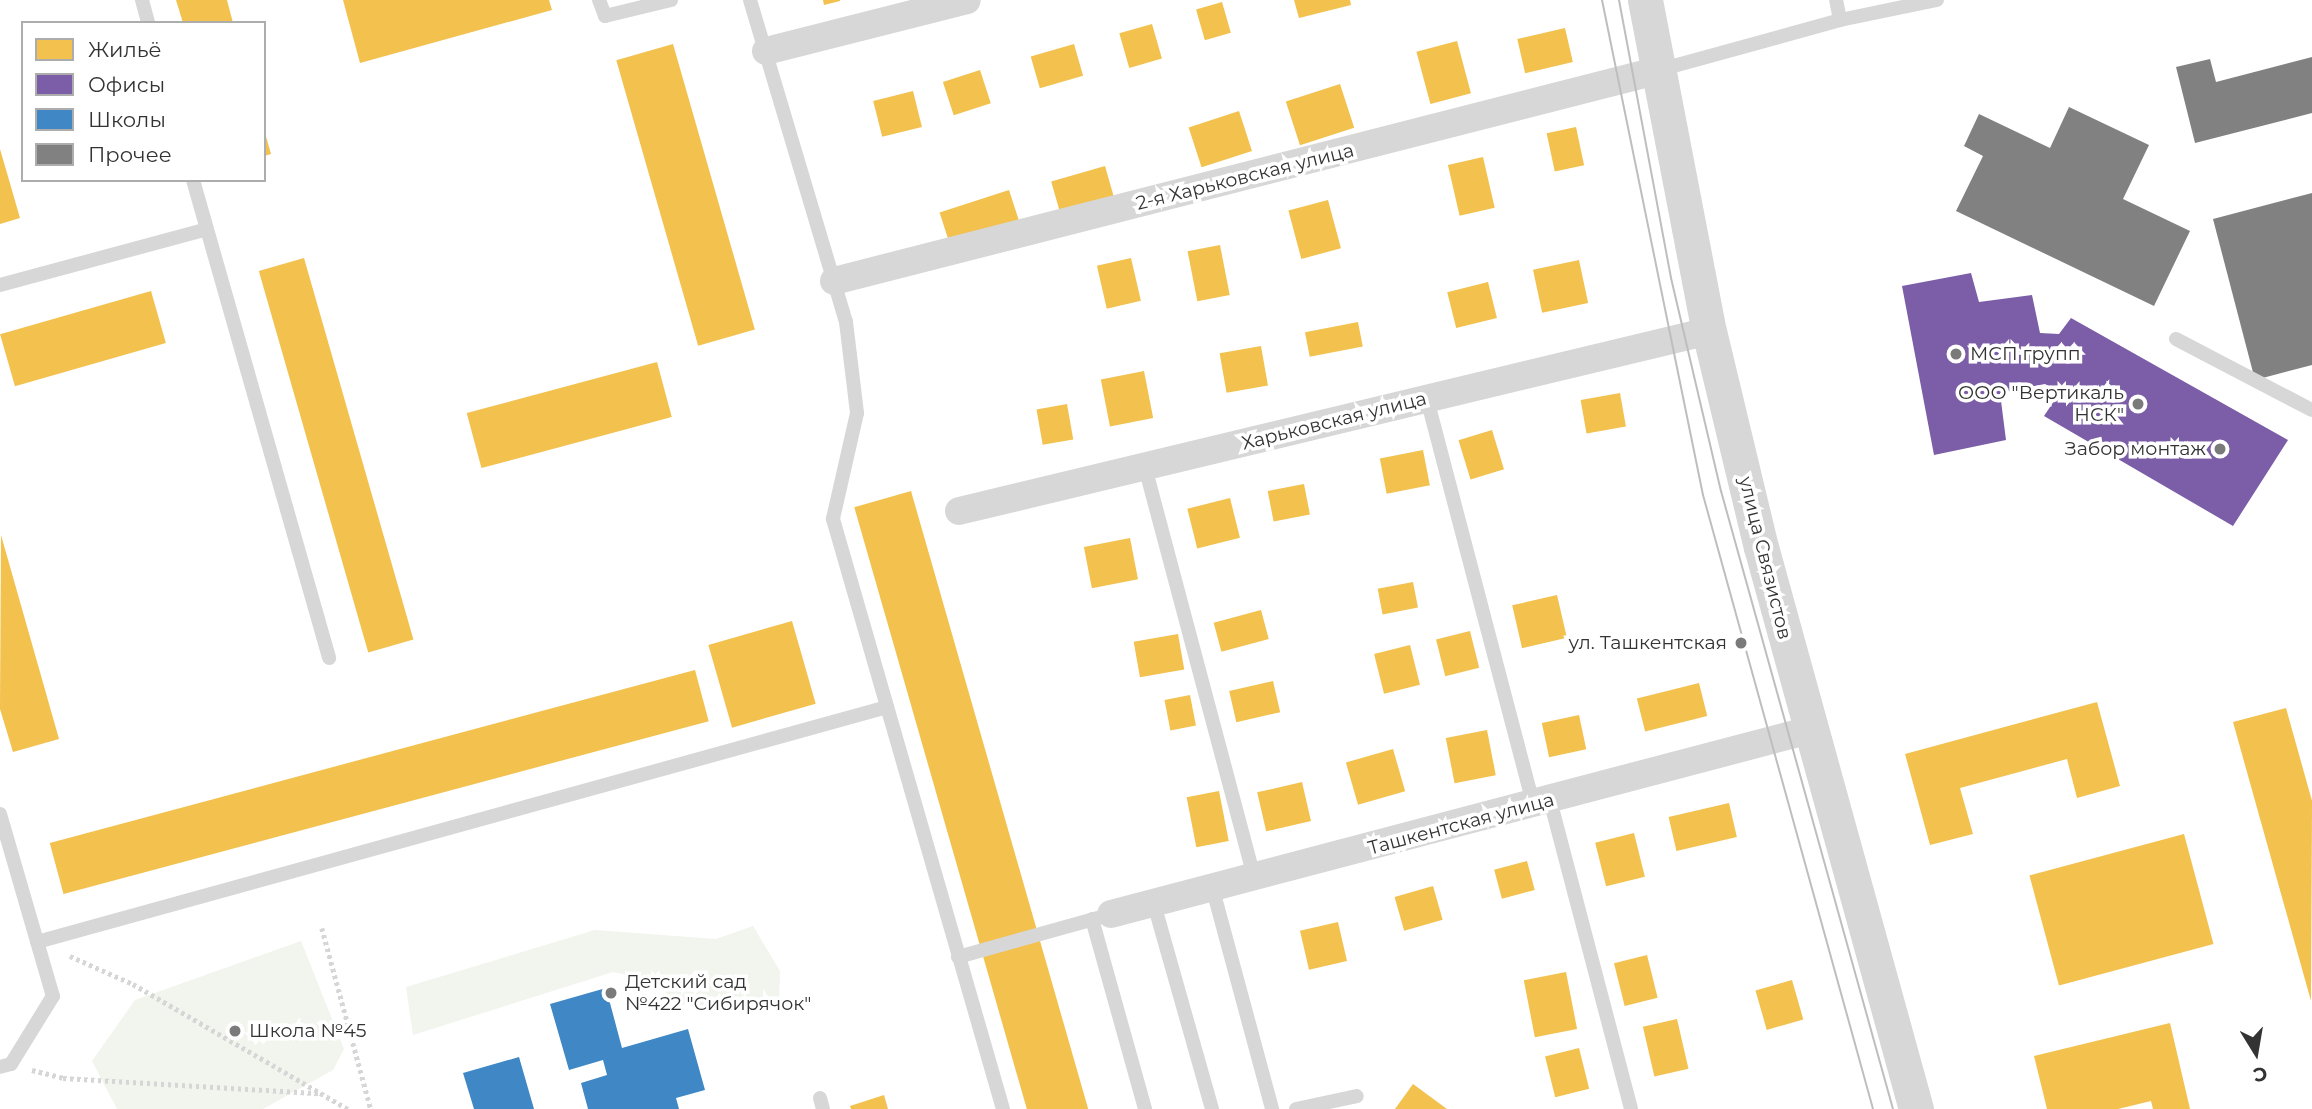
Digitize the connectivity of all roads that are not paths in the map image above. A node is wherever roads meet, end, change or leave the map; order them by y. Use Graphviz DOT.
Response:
graph roads {
  1 [pos="142,0"];
  2 [pos="599,0"];
  3 [pos="671,0"];
  4 [pos="750,0"];
  5 [pos="967,0"];
  6 [pos="1645,0"];
  7 [pos="1836,0"];
  8 [pos="1937,0"];
  9 [pos="1840,20"];
  10 [pos="147,21"];
  11 [pos="765,51"];
  12 [pos="1656,71"];
  13 [pos="194,182"];
  14 [pos="207,229"];
  15 [pos="834,281"];
  16 [pos="0,285"];
  17 [pos="1709,331"];
  18 [pos="2176,339"];
  19 [pos="1427,399"];
  20 [pos="2312,410"];
  21 [pos="1145,467"];
  22 [pos="959,511"];
  23 [pos="329,659"];
  24 [pos="887,708"];
  25 [pos="1810,730"];
  26 [pos="1542,802"];
  27 [pos="0,814"];
  28 [pos="1255,880"];
  29 [pos="1213,890"];
  30 [pos="1154,904"];
  31 [pos="1101,917"];
  32 [pos="37,942"];
  33 [pos="958,957"];
  34 [pos="6,1066"];
  35 [pos="1357,1096"];
  36 [pos="1003,1109"];
  37 [pos="1145,1109"];
  38 [pos="1212,1109"];
  39 [pos="1272,1109"];
  40 [pos="1296,1109"];
  41 [pos="1630,1109"];
  42 [pos="1916,1109"];
  1 -- 10 [label="lane"];
  2 -- 3 [label="lane"];
  4 -- 11 [label="lane"];
  5 -- 11 [label="street"];
  6 -- 12 [label="street, улица Связистов"];
  7 -- 9 [label="lane"];
  8 -- 9 [label="lane"];
  9 -- 12 [label="lane"];
  11 -- 15 [label="lane"];
  12 -- 15 [label="street, 2-я Харьковская улица"];
  12 -- 17 [label="street, улица Связистов"];
  13 -- 14 [label="lane"];
  14 -- 16 [label="lane"];
  14 -- 23 [label="lane"];
  15 -- 24 [label="lane"];
  17 -- 19 [label="street, Харьковская улица"];
  17 -- 25 [label="street, улица Связистов"];
  18 -- 20 [label="lane"];
  19 -- 21 [label="street, Харьковская улица"];
  19 -- 26 [label="lane"];
  21 -- 22 [label="street, Харьковская улица"];
  21 -- 28 [label="lane"];
  24 -- 32 [label="lane"];
  24 -- 33 [label="lane"];
  25 -- 26 [label="street, Ташкентская улица"];
  25 -- 42 [label="street, улица Связистов"];
  26 -- 28 [label="street, Ташкентская улица"];
  26 -- 41 [label="lane"];
  27 -- 32 [label="lane"];
  28 -- 29 [label="street, Ташкентская улица"];
  29 -- 30 [label="street, Ташкентская улица"];
  29 -- 39 [label="lane"];
  30 -- 31 [label="street, Ташкентская улица"];
  30 -- 38 [label="lane"];
  31 -- 33 [label="lane"];
  31 -- 37 [label="lane"];
  32 -- 34 [label="lane"];
  33 -- 36 [label="lane"];
  35 -- 40 [label="lane"];
}
